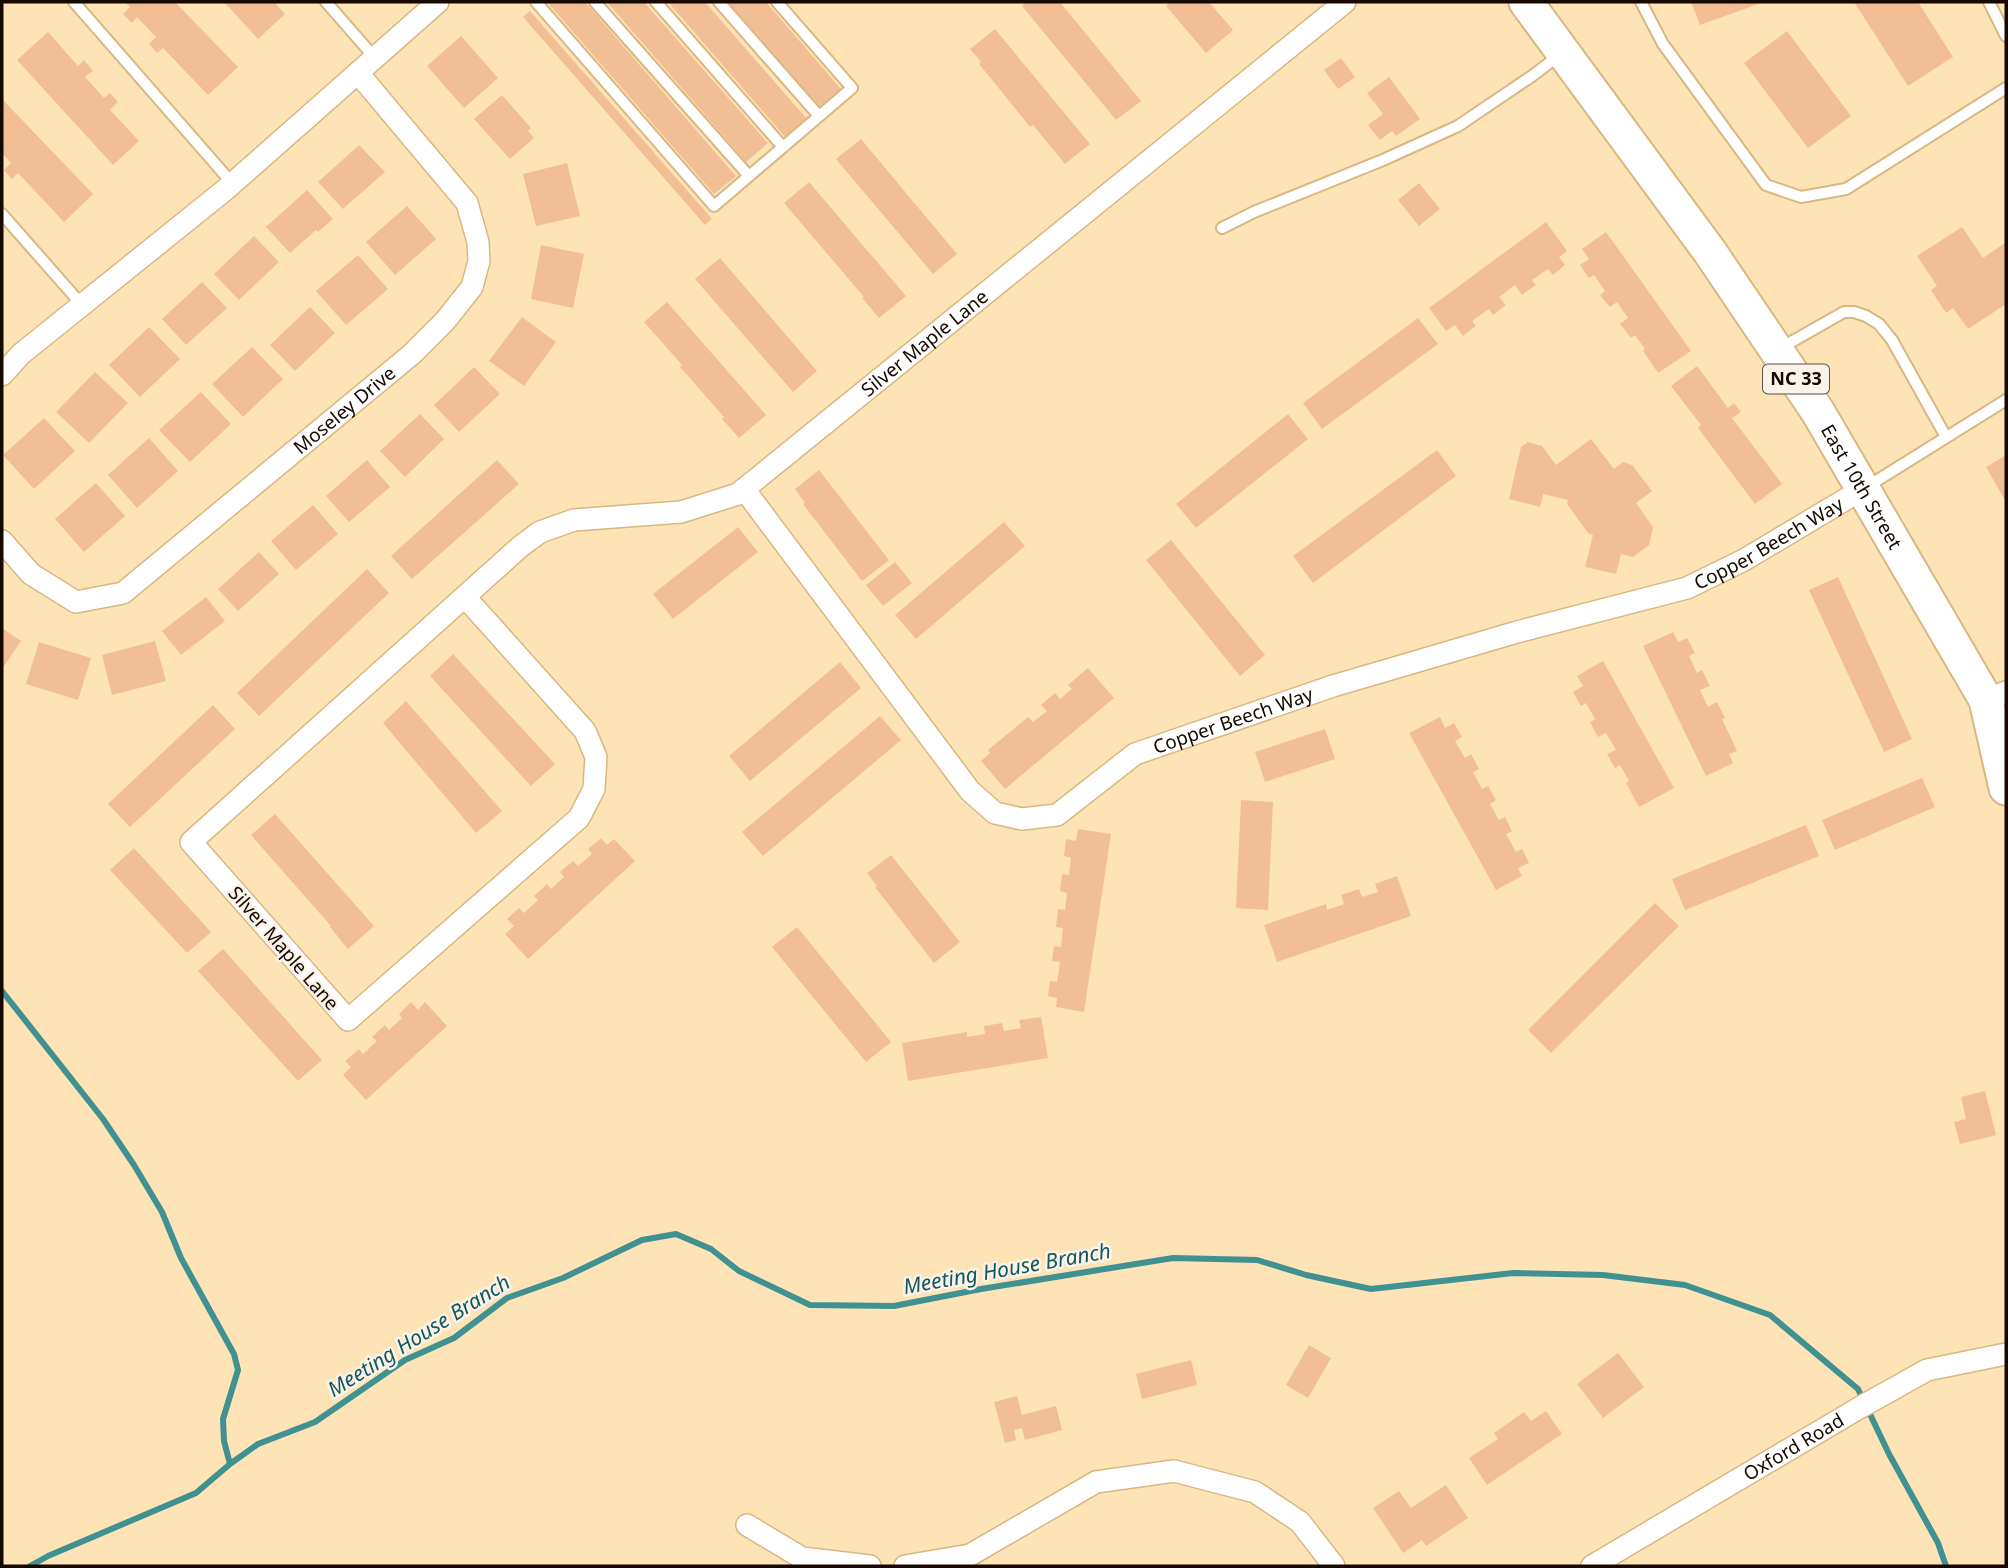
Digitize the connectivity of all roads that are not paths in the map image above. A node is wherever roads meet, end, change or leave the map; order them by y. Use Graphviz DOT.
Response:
graph roads {
  1 [pos="74,2"];
  2 [pos="326,2"];
  3 [pos="438,2"];
  4 [pos="536,2"];
  5 [pos="595,2"];
  6 [pos="656,2"];
  7 [pos="719,2"];
  8 [pos="776,2"];
  9 [pos="1345,2"];
  10 [pos="1526,2"];
  11 [pos="1641,2"];
  12 [pos="1989,2"];
  13 [pos="2006,36"];
  14 [pos="1563,52"];
  15 [pos="375,58"];
  16 [pos="358,73"];
  17 [pos="2006,88"];
  18 [pos="819,116"];
  19 [pos="783,147"];
  20 [pos="749,176"];
  21 [pos="232,183"];
  22 [pos="2,214"];
  23 [pos="1222,228"];
  24 [pos="82,305"];
  25 [pos="1777,351"];
  26 [pos="2,376"];
  27 [pos="2006,400"];
  28 [pos="1946,437"];
  29 [pos="744,489"];
  30 [pos="1863,489"];
  31 [pos="2,541"];
  32 [pos="465,597"];
  33 [pos="1996,696"];
  34 [pos="2006,788"];
  35 [pos="2006,1354"];
  36 [pos="747,1525"];
  37 [pos="870,1566"];
  38 [pos="905,1566"];
  39 [pos="1334,1566"];
  40 [pos="1592,1566"];
  1 -- 21 [label="lane"];
  2 -- 15 [label="lane"];
  3 -- 15 [label="street"];
  4 -- 20 [label="lane"];
  5 -- 20 [label="lane"];
  6 -- 19 [label="lane"];
  7 -- 18 [label="lane"];
  8 -- 18 [label="lane"];
  9 -- 29 [label="street, Silver Maple Lane"];
  10 -- 14 [label="main road, East 10th Street / NC 33"];
  11 -- 17 [label="lane"];
  12 -- 13 [label="lane"];
  14 -- 23 [label="lane"];
  14 -- 25 [label="main road, East 10th Street / NC 33"];
  15 -- 16 [label="street"];
  16 -- 21 [label="street"];
  16 -- 31 [label="street, Moseley Drive"];
  18 -- 19 [label="lane"];
  19 -- 20 [label="lane"];
  21 -- 24 [label="street"];
  22 -- 24 [label="lane"];
  24 -- 26 [label="street"];
  25 -- 28 [label="lane"];
  25 -- 30 [label="main road, East 10th Street / NC 33"];
  27 -- 28 [label="lane"];
  28 -- 30 [label="lane"];
  29 -- 30 [label="street, Copper Beech Way"];
  29 -- 32 [label="street, Silver Maple Lane"];
  30 -- 33 [label="main road, East 10th Street / NC 33"];
  32 -- 32 [label="street, Silver Maple Lane"];
  33 -- 34 [label="main road, East 10th Street / NC 33"];
  35 -- 40 [label="street, Oxford Road"];
  36 -- 37 [label="street"];
  38 -- 39 [label="street"];
}
